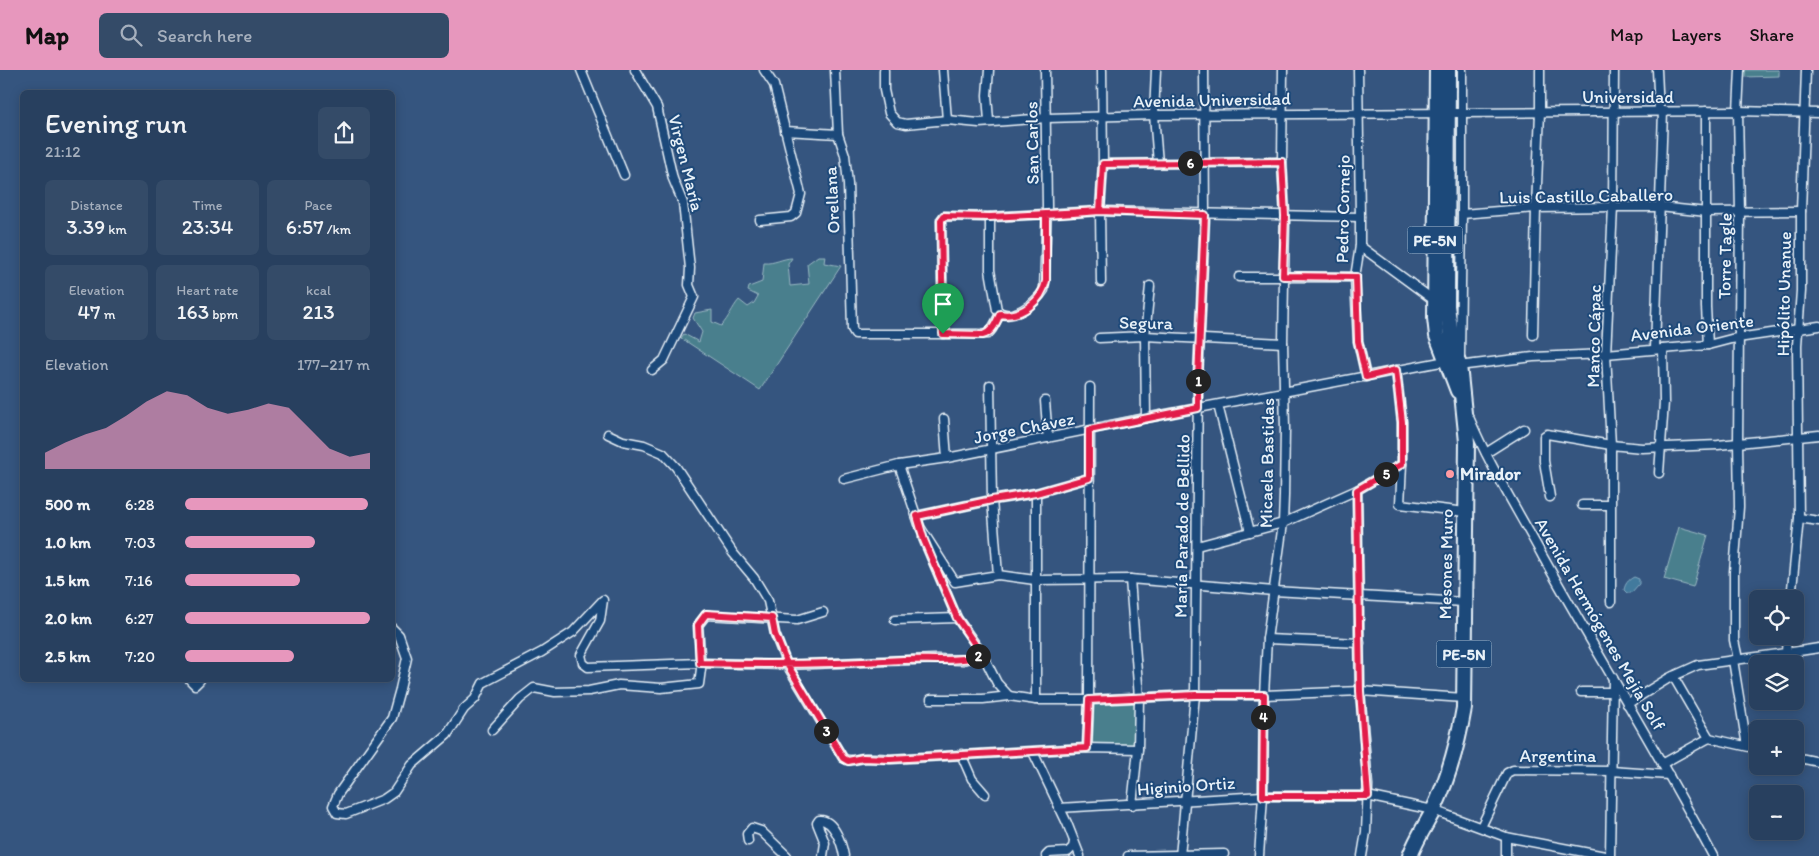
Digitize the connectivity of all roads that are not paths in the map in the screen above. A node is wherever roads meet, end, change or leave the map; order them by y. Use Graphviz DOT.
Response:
graph roads {
  1 [pos="581,70"];
  2 [pos="635,70"];
  3 [pos="764,70"];
  4 [pos="835,70"];
  5 [pos="884,70"];
  6 [pos="943,70"];
  7 [pos="989,70"];
  8 [pos="1045,70"];
  9 [pos="1102,70"];
  10 [pos="1156,70"];
  11 [pos="1204,70"];
  12 [pos="1283,70"];
  13 [pos="1358,70"];
  14 [pos="1437,70"];
  15 [pos="1448,70"];
  16 [pos="1462,70"];
  17 [pos="1540,70"];
  18 [pos="1614,70"];
  19 [pos="1657,70"];
  20 [pos="1740,70"];
  21 [pos="1806,70"];
  22 [pos="1706,111"];
  23 [pos="1738,111"];
  24 [pos="1359,112"];
  25 [pos="1449,112"];
  26 [pos="1540,112"];
  27 [pos="1614,112"];
  28 [pos="1661,112"];
  29 [pos="1806,112"];
  30 [pos="1819,112"];
  31 [pos="1282,114"];
  32 [pos="1154,115"];
  33 [pos="1204,115"];
  34 [pos="1103,117"];
  35 [pos="1047,118"];
  36 [pos="947,120"];
  37 [pos="989,121"];
  38 [pos="784,131"];
  39 [pos="838,134"];
  40 [pos="1282,162"];
  41 [pos="1204,163"];
  42 [pos="1103,164"];
  43 [pos="1158,164"];
  44 [pos="624,174"];
  45 [pos="1613,207"];
  46 [pos="1659,207"];
  47 [pos="1536,208"];
  48 [pos="1100,211"];
  49 [pos="1801,211"];
  50 [pos="1707,212"];
  51 [pos="1740,213"];
  52 [pos="1462,214"];
  53 [pos="1046,215"];
  54 [pos="1205,215"];
  55 [pos="1285,216"];
  56 [pos="990,217"];
  57 [pos="1360,217"];
  58 [pos="760,220"];
  59 [pos="1360,246"];
  60 [pos="1283,276"];
  61 [pos="1239,277"];
  62 [pos="1356,277"];
  63 [pos="1101,282"];
  64 [pos="1150,286"];
  65 [pos="1435,301"];
  66 [pos="1000,314"];
  67 [pos="1819,326"];
  68 [pos="1800,328"];
  69 [pos="943,334"];
  70 [pos="1533,335"];
  71 [pos="1146,336"];
  72 [pos="1099,338"];
  73 [pos="1739,338"];
  74 [pos="1201,339"];
  75 [pos="1283,343"];
  76 [pos="1708,345"];
  77 [pos="1659,349"];
  78 [pos="1606,354"];
  79 [pos="1451,365"];
  80 [pos="652,370"];
  81 [pos="1396,370"];
  82 [pos="1366,377"];
  83 [pos="990,385"];
  84 [pos="1090,386"];
  85 [pos="1283,392"];
  86 [pos="1045,401"];
  87 [pos="1218,405"];
  88 [pos="1464,405"];
  89 [pos="1198,408"];
  90 [pos="1146,418"];
  91 [pos="944,420"];
  92 [pos="1524,429"];
  93 [pos="1089,430"];
  94 [pos="608,434"];
  95 [pos="1819,435"];
  96 [pos="1798,437"];
  97 [pos="1048,438"];
  98 [pos="1738,443"];
  99 [pos="1611,445"];
  100 [pos="1661,448"];
  101 [pos="991,449"];
  102 [pos="1486,453"];
  103 [pos="947,458"];
  104 [pos="1402,464"];
  105 [pos="899,465"];
  106 [pos="1659,473"];
  107 [pos="1089,478"];
  108 [pos="844,479"];
  109 [pos="1357,490"];
  110 [pos="1036,493"];
  111 [pos="1550,497"];
  112 [pos="992,500"];
  113 [pos="1582,505"];
  114 [pos="1610,505"];
  115 [pos="1465,512"];
  116 [pos="917,516"];
  117 [pos="1799,518"];
  118 [pos="1819,521"];
  119 [pos="1283,523"];
  120 [pos="920,527"];
  121 [pos="1250,532"];
  122 [pos="1197,546"];
  123 [pos="998,575"];
  124 [pos="1088,579"];
  125 [pos="1130,579"];
  126 [pos="1035,580"];
  127 [pos="1196,585"];
  128 [pos="1274,590"];
  129 [pos="1792,590"];
  130 [pos="1359,595"];
  131 [pos="1464,602"];
  132 [pos="1611,602"];
  133 [pos="823,612"];
  134 [pos="772,618"];
  135 [pos="957,618"];
  136 [pos="895,620"];
  137 [pos="395,631"];
  138 [pos="1267,639"];
  139 [pos="1360,643"];
  140 [pos="1786,645"];
  141 [pos="1819,648"];
  142 [pos="1786,653"];
  143 [pos="983,656"];
  144 [pos="1736,660"];
  145 [pos="700,663"];
  146 [pos="787,664"];
  147 [pos="1673,676"];
  148 [pos="1613,678"];
  149 [pos="1360,691"];
  150 [pos="1581,692"];
  151 [pos="1612,692"];
  152 [pos="1196,695"];
  153 [pos="1264,695"];
  154 [pos="1009,696"];
  155 [pos="1139,698"];
  156 [pos="1464,698"];
  157 [pos="931,699"];
  158 [pos="1036,700"];
  159 [pos="1089,700"];
  160 [pos="1628,704"];
  161 [pos="492,730"];
  162 [pos="1709,738"];
  163 [pos="1747,746"];
  164 [pos="1087,748"];
  165 [pos="1138,749"];
  166 [pos="1033,752"];
  167 [pos="961,754"];
  168 [pos="1804,759"];
  169 [pos="1819,762"];
  170 [pos="1662,764"];
  171 [pos="1611,771"];
  172 [pos="1669,774"];
  173 [pos="985,794"];
  174 [pos="1263,796"];
  175 [pos="1368,796"];
  176 [pos="1185,802"];
  177 [pos="1132,805"];
  178 [pos="1059,808"];
  179 [pos="1433,810"];
  180 [pos="1481,827"];
  181 [pos="1506,837"];
  182 [pos="748,841"];
  183 [pos="1074,842"];
  184 [pos="1556,852"];
  185 [pos="1224,854"];
  186 [pos="787,856"];
  187 [pos="823,856"];
  188 [pos="844,856"];
  189 [pos="1046,856"];
  190 [pos="1080,856"];
  191 [pos="1128,856"];
  192 [pos="1180,856"];
  193 [pos="1259,856"];
  194 [pos="1362,856"];
  195 [pos="1410,856"];
  196 [pos="1506,856"];
  197 [pos="1605,856"];
  198 [pos="1610,856"];
  199 [pos="1714,856"];
  1 -- 44 [label="street"];
  2 -- 80 [label="street, Virgen María"];
  3 -- 38 [label="street"];
  4 -- 39 [label="street, Orellana"];
  5 -- 36 [label="street, Avenida Universidad"];
  6 -- 36 [label="street"];
  7 -- 37 [label="street"];
  8 -- 35 [label="street, San Carlos"];
  9 -- 34 [label="street"];
  10 -- 32 [label="street"];
  11 -- 33 [label="street, María Parado de Bellido"];
  12 -- 31 [label="street, Micaela Bastidas"];
  13 -- 24 [label="street, Pedro Cornejo"];
  14 -- 25 [label="highway, PE-5N"];
  15 -- 25 [label="highway, PE-5N"];
  16 -- 25 [label="street"];
  17 -- 26 [label="street"];
  18 -- 27 [label="street, Manco Cápac"];
  19 -- 28 [label="street"];
  20 -- 23 [label="street, Torre Tagle"];
  21 -- 29 [label="street, Hipólito Unanue"];
  22 -- 23 [label="street, Universidad"];
  22 -- 28 [label="street, Universidad"];
  22 -- 50 [label="street"];
  23 -- 29 [label="street, Universidad"];
  23 -- 51 [label="street, Torre Tagle"];
  24 -- 25 [label="street, Avenida Universidad"];
  24 -- 31 [label="street, Avenida Universidad"];
  24 -- 57 [label="street, Pedro Cornejo"];
  25 -- 26 [label="street, Universidad"];
  25 -- 52 [label="street"];
  25 -- 65 [label="highway, PE-5N"];
  25 -- 79 [label="highway, PE-5N"];
  26 -- 27 [label="street, Universidad"];
  26 -- 47 [label="street"];
  27 -- 28 [label="street, Universidad"];
  27 -- 45 [label="street, Manco Cápac"];
  28 -- 46 [label="street"];
  29 -- 30 [label="street, Universidad"];
  29 -- 49 [label="street, Hipólito Unanue"];
  31 -- 33 [label="street, Avenida Universidad"];
  31 -- 40 [label="street, Micaela Bastidas"];
  32 -- 33 [label="street, Avenida Universidad"];
  32 -- 34 [label="street, Avenida Universidad"];
  32 -- 43 [label="street"];
  33 -- 41 [label="street, María Parado de Bellido"];
  34 -- 35 [label="street, Avenida Universidad"];
  34 -- 42 [label="street"];
  35 -- 37 [label="street, Avenida Universidad"];
  35 -- 53 [label="street, San Carlos"];
  36 -- 37 [label="street, Avenida Universidad"];
  38 -- 39 [label="street"];
  38 -- 58 [label="street"];
  39 -- 69 [label="street, Orellana"];
  40 -- 41 [label="street"];
  40 -- 55 [label="street, Micaela Bastidas"];
  41 -- 43 [label="street"];
  41 -- 54 [label="street, María Parado de Bellido"];
  42 -- 43 [label="street"];
  42 -- 48 [label="street"];
  45 -- 46 [label="street, Luis Castillo Caballero"];
  45 -- 47 [label="street, Luis Castillo Caballero"];
  45 -- 78 [label="street, Manco Cápac"];
  46 -- 50 [label="street, Luis Castillo Caballero"];
  46 -- 77 [label="street"];
  47 -- 52 [label="street, Luis Castillo Caballero"];
  47 -- 70 [label="street"];
  48 -- 53 [label="street"];
  48 -- 54 [label="street"];
  48 -- 63 [label="street"];
  49 -- 51 [label="street, Luis Castillo Caballero"];
  49 -- 68 [label="street, Hipólito Unanue"];
  50 -- 51 [label="street, Luis Castillo Caballero"];
  50 -- 76 [label="street"];
  51 -- 73 [label="street, Torre Tagle"];
  52 -- 79 [label="street"];
  53 -- 56 [label="street"];
  53 -- 66 [label="street, San Carlos"];
  54 -- 55 [label="street"];
  54 -- 74 [label="street, María Parado de Bellido"];
  55 -- 57 [label="street"];
  55 -- 60 [label="street, Micaela Bastidas"];
  56 -- 66 [label="street"];
  56 -- 69 [label="street"];
  57 -- 59 [label="street, Pedro Cornejo"];
  59 -- 62 [label="street, Pedro Cornejo"];
  59 -- 65 [label="street"];
  60 -- 61 [label="street"];
  60 -- 62 [label="street"];
  60 -- 75 [label="street, Micaela Bastidas"];
  62 -- 82 [label="street, Pedro Cornejo"];
  64 -- 71 [label="street"];
  65 -- 79 [label="highway, PE-5N"];
  66 -- 69 [label="street"];
  67 -- 68 [label="street, Avenida Oriente"];
  68 -- 73 [label="street, Avenida Oriente"];
  68 -- 96 [label="street, Hipólito Unanue"];
  71 -- 72 [label="street, Segura"];
  71 -- 74 [label="street, Segura"];
  71 -- 90 [label="street"];
  73 -- 76 [label="street, Avenida Oriente"];
  73 -- 98 [label="street, Torre Tagle"];
  74 -- 75 [label="street, Segura"];
  74 -- 89 [label="street, María Parado de Bellido"];
  75 -- 85 [label="street, Micaela Bastidas"];
  76 -- 77 [label="street, Avenida Oriente"];
  77 -- 78 [label="street, Avenida Oriente"];
  77 -- 100 [label="street"];
  78 -- 79 [label="street, Avenida Oriente"];
  78 -- 99 [label="street, Manco Cápac"];
  79 -- 81 [label="street, Jorge Chávez"];
  79 -- 88 [label="highway, PE-5N"];
  81 -- 82 [label="street, Jorge Chávez"];
  81 -- 104 [label="street"];
  82 -- 85 [label="street, Jorge Chávez"];
  83 -- 101 [label="street"];
  84 -- 93 [label="street"];
  85 -- 87 [label="street, Jorge Chávez"];
  85 -- 119 [label="street, Micaela Bastidas"];
  86 -- 97 [label="street"];
  87 -- 89 [label="street, Jorge Chávez"];
  87 -- 121 [label="street"];
  88 -- 102 [label="street, Avenida Hermógenes Mejía Solf"];
  88 -- 115 [label="highway, Mesones Muro / PE-5N"];
  89 -- 90 [label="street, Jorge Chávez"];
  89 -- 122 [label="street, María Parado de Bellido"];
  90 -- 93 [label="street, Jorge Chávez"];
  91 -- 103 [label="street"];
  92 -- 102 [label="street"];
  93 -- 97 [label="street, Jorge Chávez"];
  93 -- 107 [label="street"];
  94 -- 134 [label="street"];
  95 -- 96 [label="street"];
  96 -- 98 [label="street"];
  96 -- 117 [label="street, Hipólito Unanue"];
  97 -- 101 [label="street, Jorge Chávez"];
  98 -- 100 [label="street"];
  98 -- 144 [label="street, Torre Tagle"];
  99 -- 100 [label="street"];
  99 -- 111 [label="street"];
  99 -- 114 [label="street, Manco Cápac"];
  100 -- 106 [label="street"];
  101 -- 103 [label="street, Jorge Chávez"];
  101 -- 112 [label="street"];
  102 -- 148 [label="street, Avenida Hermógenes Mejía Solf"];
  103 -- 105 [label="street, Jorge Chávez"];
  104 -- 109 [label="street"];
  104 -- 115 [label="street"];
  105 -- 108 [label="street, Jorge Chávez"];
  105 -- 116 [label="street"];
  107 -- 110 [label="street"];
  107 -- 124 [label="street"];
  109 -- 119 [label="street"];
  109 -- 130 [label="street"];
  110 -- 112 [label="street"];
  110 -- 126 [label="street"];
  112 -- 116 [label="street"];
  112 -- 123 [label="street"];
  113 -- 114 [label="street"];
  114 -- 132 [label="street, Manco Cápac"];
  115 -- 131 [label="highway, Mesones Muro / PE-5N"];
  116 -- 120 [label="street"];
  117 -- 118 [label="street"];
  117 -- 129 [label="street, Hipólito Unanue"];
  119 -- 121 [label="street"];
  119 -- 128 [label="street, Micaela Bastidas"];
  120 -- 123 [label="street"];
  120 -- 135 [label="street"];
  121 -- 122 [label="street"];
  122 -- 127 [label="street, María Parado de Bellido"];
  123 -- 126 [label="street"];
  124 -- 125 [label="street"];
  124 -- 126 [label="street"];
  124 -- 159 [label="street"];
  125 -- 127 [label="street"];
  125 -- 155 [label="street"];
  126 -- 158 [label="street"];
  127 -- 128 [label="street"];
  127 -- 152 [label="street, María Parado de Bellido"];
  128 -- 130 [label="street"];
  128 -- 138 [label="street, Micaela Bastidas"];
  130 -- 131 [label="street"];
  130 -- 139 [label="street"];
  131 -- 156 [label="highway, Mesones Muro / PE-5N"];
  133 -- 134 [label="street"];
  134 -- 145 [label="street"];
  134 -- 146 [label="street"];
  135 -- 136 [label="street"];
  135 -- 143 [label="street"];
  137 -- 145 [label="street"];
  138 -- 139 [label="street"];
  138 -- 153 [label="street, Micaela Bastidas"];
  139 -- 149 [label="street"];
  140 -- 142 [label="street"];
  141 -- 142 [label="street"];
  142 -- 144 [label="street"];
  143 -- 146 [label="street"];
  143 -- 154 [label="street"];
  144 -- 147 [label="street"];
  144 -- 163 [label="street"];
  145 -- 146 [label="street"];
  145 -- 161 [label="street"];
  146 -- 167 [label="street"];
  147 -- 160 [label="street"];
  147 -- 162 [label="street"];
  148 -- 151 [label="street"];
  148 -- 160 [label="street, Avenida Hermógenes Mejía Solf"];
  149 -- 153 [label="street"];
  149 -- 156 [label="street"];
  149 -- 175 [label="street"];
  150 -- 151 [label="street"];
  151 -- 171 [label="street"];
  152 -- 153 [label="street"];
  152 -- 155 [label="street"];
  152 -- 176 [label="street, María Parado de Bellido"];
  153 -- 174 [label="street, Micaela Bastidas"];
  154 -- 157 [label="street"];
  154 -- 158 [label="street"];
  155 -- 159 [label="street"];
  155 -- 165 [label="street"];
  156 -- 179 [label="highway, Mesones Muro / PE-5N"];
  158 -- 159 [label="street"];
  159 -- 164 [label="street"];
  160 -- 170 [label="street, Avenida Hermógenes Mejía Solf"];
  162 -- 163 [label="street"];
  162 -- 170 [label="street"];
  164 -- 165 [label="street"];
  164 -- 166 [label="street"];
  165 -- 177 [label="street"];
  166 -- 167 [label="street"];
  166 -- 178 [label="street"];
  167 -- 173 [label="street"];
  168 -- 169 [label="street"];
  170 -- 172 [label="street, Avenida Hermógenes Mejía Solf"];
  171 -- 172 [label="street, Argentina"];
  171 -- 180 [label="street, Argentina"];
  171 -- 198 [label="street"];
  172 -- 199 [label="street, Avenida Hermógenes Mejía Solf"];
  174 -- 175 [label="street, Higinio Ortiz"];
  174 -- 176 [label="street, Higinio Ortiz"];
  174 -- 193 [label="street, Micaela Bastidas"];
  175 -- 179 [label="street, Higinio Ortiz"];
  175 -- 194 [label="street"];
  176 -- 177 [label="street, Higinio Ortiz"];
  176 -- 192 [label="street, María Parado de Bellido"];
  177 -- 178 [label="street, Higinio Ortiz"];
  178 -- 183 [label="street"];
  179 -- 180 [label="street, Higinio Ortiz"];
  179 -- 195 [label="highway, Mesones Muro / PE-5N"];
  180 -- 181 [label="street, Higinio Ortiz"];
  181 -- 184 [label="street, Higinio Ortiz"];
  181 -- 196 [label="street"];
  182 -- 186 [label="street"];
  183 -- 189 [label="street"];
  183 -- 190 [label="street"];
  184 -- 197 [label="street, Higinio Ortiz"];
  185 -- 192 [label="street"];
  187 -- 188 [label="street"];
  191 -- 192 [label="street"];
}
